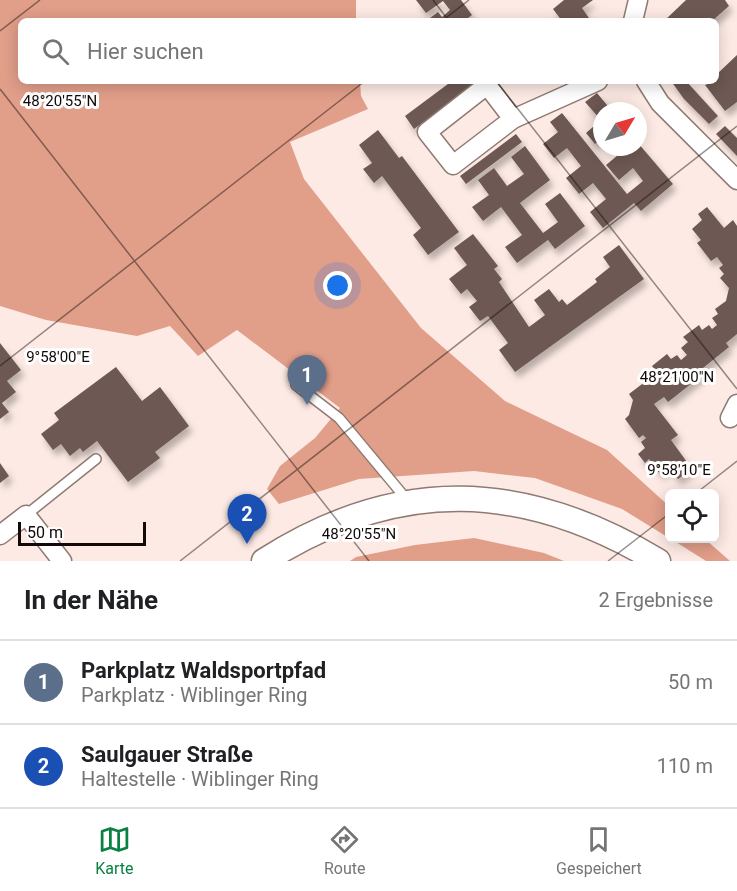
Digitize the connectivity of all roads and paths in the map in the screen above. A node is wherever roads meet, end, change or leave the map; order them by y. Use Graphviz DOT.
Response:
graph roads {
  1 [pos="638,0"];
  2 [pos="634,18"];
  3 [pos="591,84"];
  4 [pos="648,84"];
  5 [pos="513,119"];
  6 [pos="737,180"];
  7 [pos="296,385"];
  8 [pos="96,459"];
  9 [pos="409,502"];
  10 [pos="26,515"];
  11 [pos="0,535"];
  12 [pos="62,561"];
  13 [pos="264,561"];
  14 [pos="658,561"];
  1 -- 2 [label="street"];
  3 -- 5 [label="street"];
  4 -- 6 [label="street"];
  5 -- 5 [label="street"];
  7 -- 9 [label="lane"];
  8 -- 10 [label="lane"];
  9 -- 13 [label="street"];
  9 -- 14 [label="street"];
  10 -- 11 [label="street"];
  10 -- 12 [label="street"];
}
